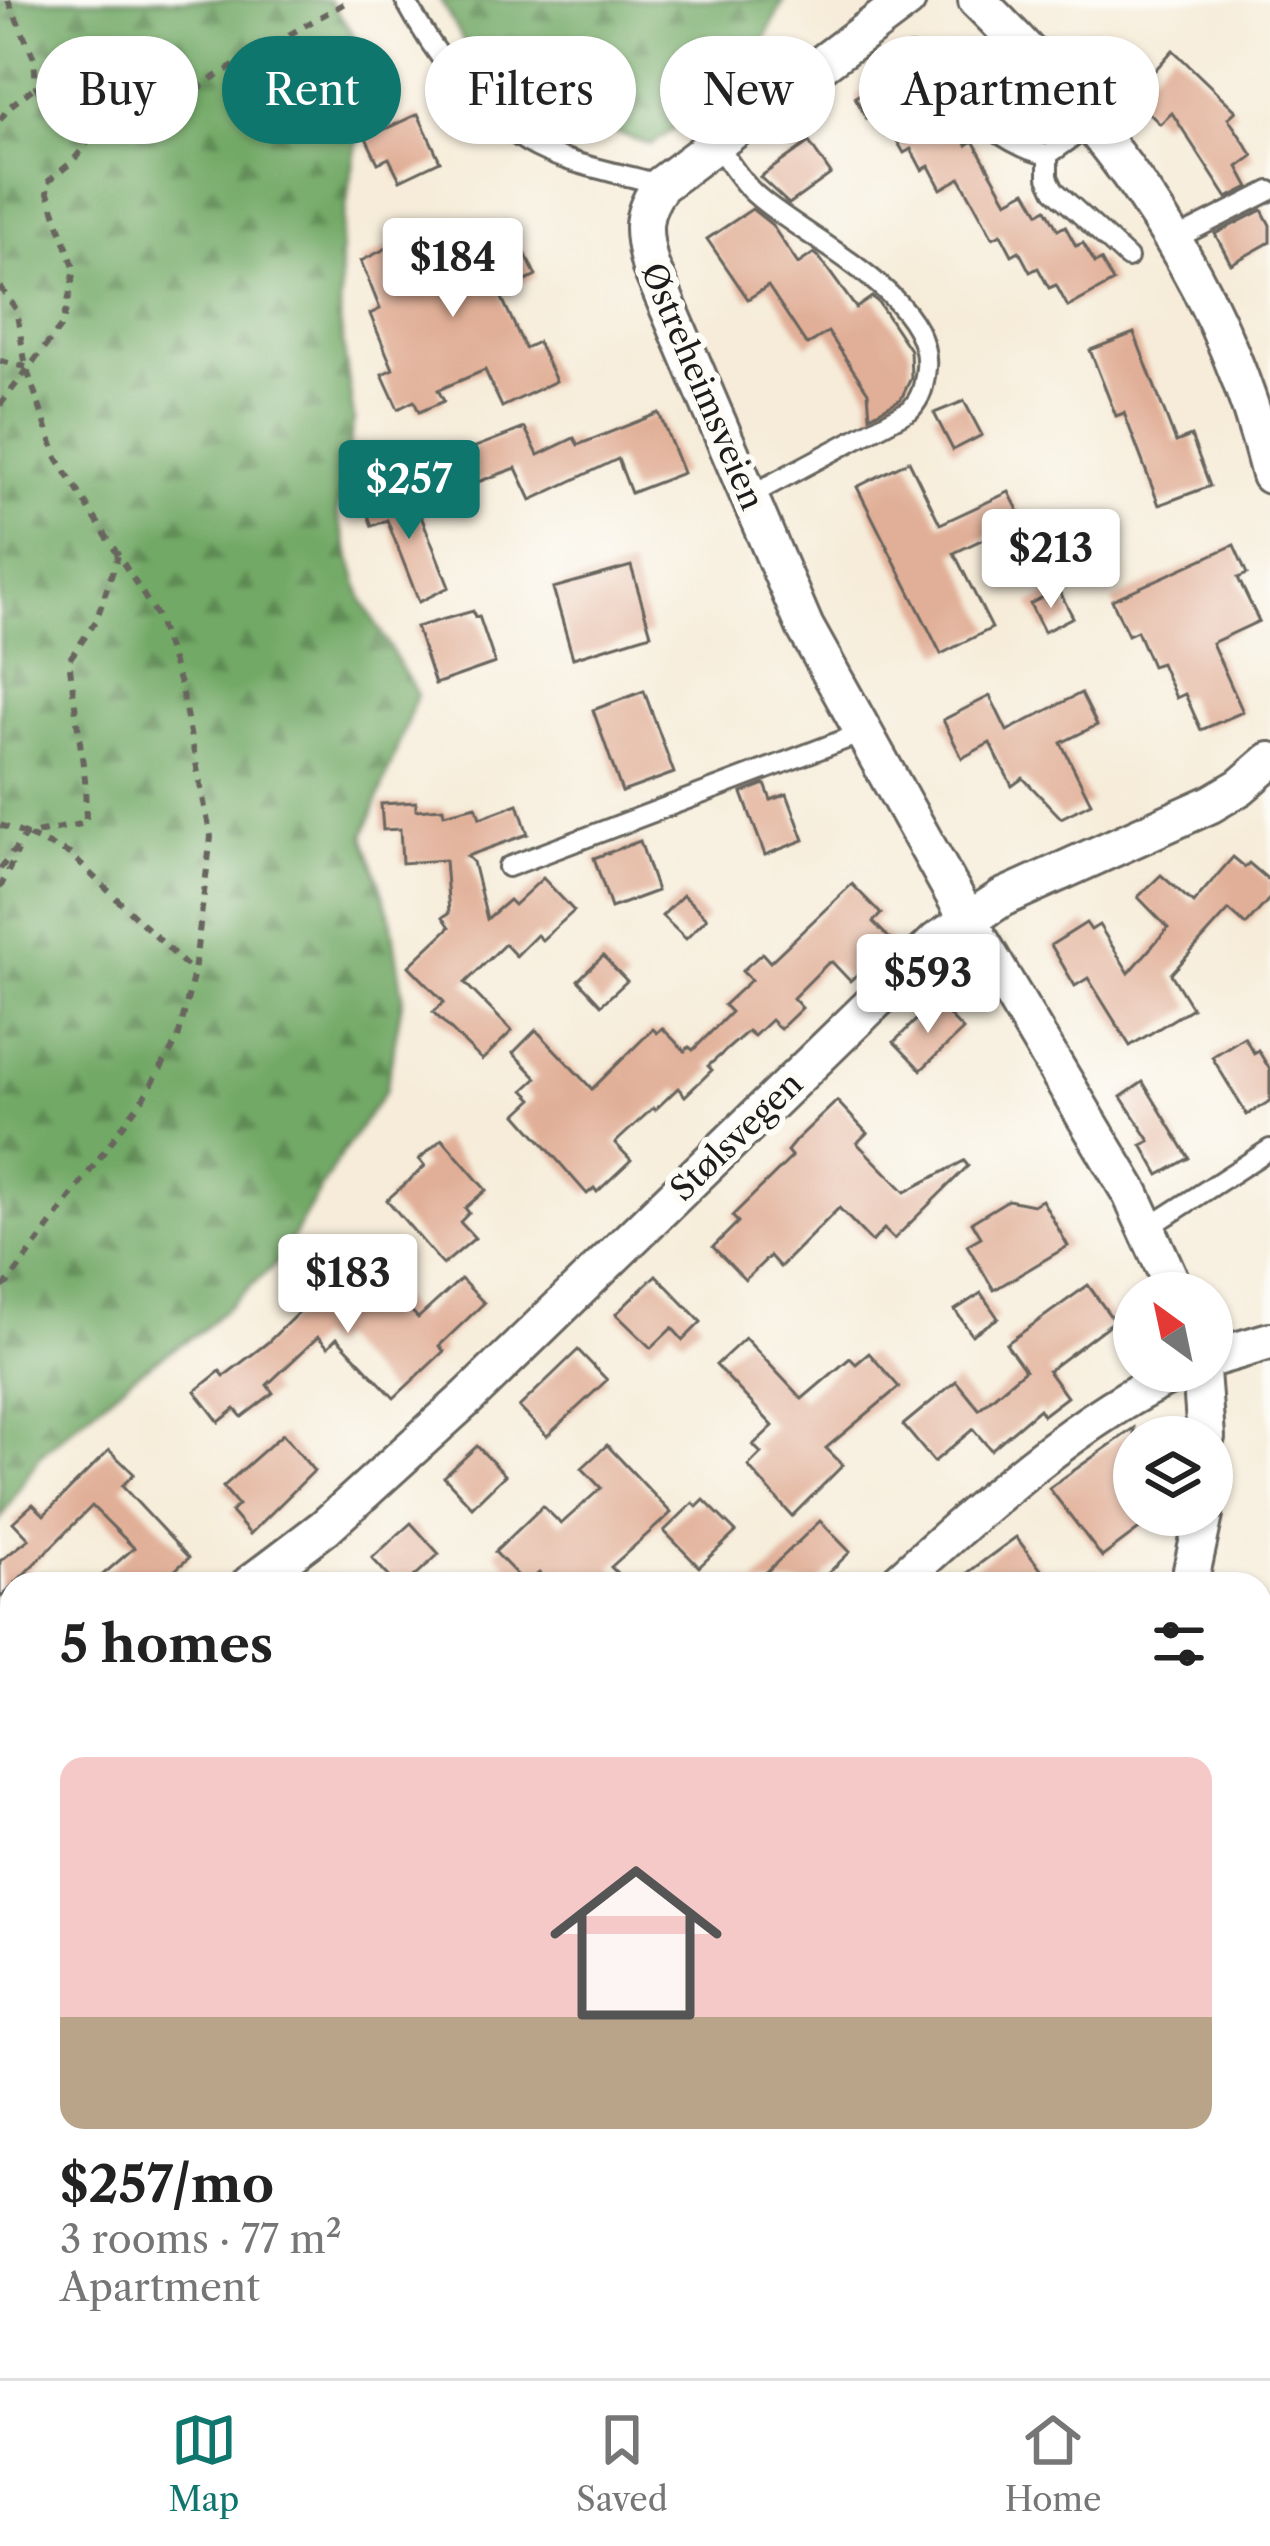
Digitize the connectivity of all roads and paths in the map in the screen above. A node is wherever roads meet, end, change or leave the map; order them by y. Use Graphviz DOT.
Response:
graph roads {
  1 [pos="8,0"];
  2 [pos="350,0"];
  3 [pos="405,0"];
  4 [pos="907,0"];
  5 [pos="977,0"];
  6 [pos="1011,36"];
  7 [pos="835,54"];
  8 [pos="35,86"];
  9 [pos="198,89"];
  10 [pos="0,120"];
  11 [pos="87,144"];
  12 [pos="716,144"];
  13 [pos="1018,144"];
  14 [pos="1064,144"];
  15 [pos="1108,144"];
  16 [pos="1048,155"];
  17 [pos="662,185"];
  18 [pos="1270,190"];
  19 [pos="1174,238"];
  20 [pos="1128,258"];
  21 [pos="0,287"];
  22 [pos="0,362"];
  23 [pos="26,367"];
  24 [pos="0,405"];
  25 [pos="1261,412"];
  26 [pos="1270,475"];
  27 [pos="749,496"];
  28 [pos="118,556"];
  29 [pos="862,733"];
  30 [pos="1270,761"];
  31 [pos="0,824"];
  32 [pos="26,835"];
  33 [pos="508,867"];
  34 [pos="0,869"];
  35 [pos="0,888"];
  36 [pos="967,919"];
  37 [pos="194,973"];
  38 [pos="1270,1149"];
  39 [pos="1148,1228"];
  40 [pos="1168,1272"];
  41 [pos="0,1288"];
  42 [pos="1270,1340"];
  43 [pos="1233,1351"];
  44 [pos="1142,1392"];
  45 [pos="1199,1536"];
  46 [pos="266,1572"];
  47 [pos="910,1572"];
  48 [pos="1192,1572"];
  1 -- 8 [label="path"];
  2 -- 9 [label="path"];
  3 -- 17 [label="lane"];
  4 -- 7 [label="street"];
  5 -- 6 [label="street"];
  8 -- 10 [label="path"];
  11 -- 23 [label="path"];
  12 -- 17 [label="street"];
  12 -- 27 [label="lane"];
  13 -- 16 [label="lane"];
  14 -- 16 [label="lane"];
  15 -- 19 [label="street"];
  16 -- 20 [label="lane"];
  17 -- 27 [label="street, Østreheimsveien"];
  18 -- 19 [label="lane"];
  19 -- 25 [label="street"];
  21 -- 23 [label="path"];
  22 -- 23 [label="path"];
  23 -- 24 [label="path"];
  23 -- 28 [label="path"];
  25 -- 26 [label="street"];
  27 -- 29 [label="street, Østreheimsveien"];
  28 -- 32 [label="path"];
  28 -- 37 [label="path"];
  29 -- 33 [label="lane"];
  29 -- 36 [label="street, Østreheimsveien"];
  30 -- 36 [label="street, Stølsvegen"];
  31 -- 32 [label="path"];
  32 -- 34 [label="path"];
  32 -- 35 [label="path"];
  32 -- 37 [label="path"];
  36 -- 39 [label="street, Østreheimsveien"];
  36 -- 46 [label="street, Stølsvegen"];
  37 -- 41 [label="path"];
  38 -- 39 [label="lane"];
  39 -- 40 [label="street, Østreheimsveien"];
  42 -- 43 [label="street"];
  44 -- 47 [label="street"];
  45 -- 48 [label="street"];
}
